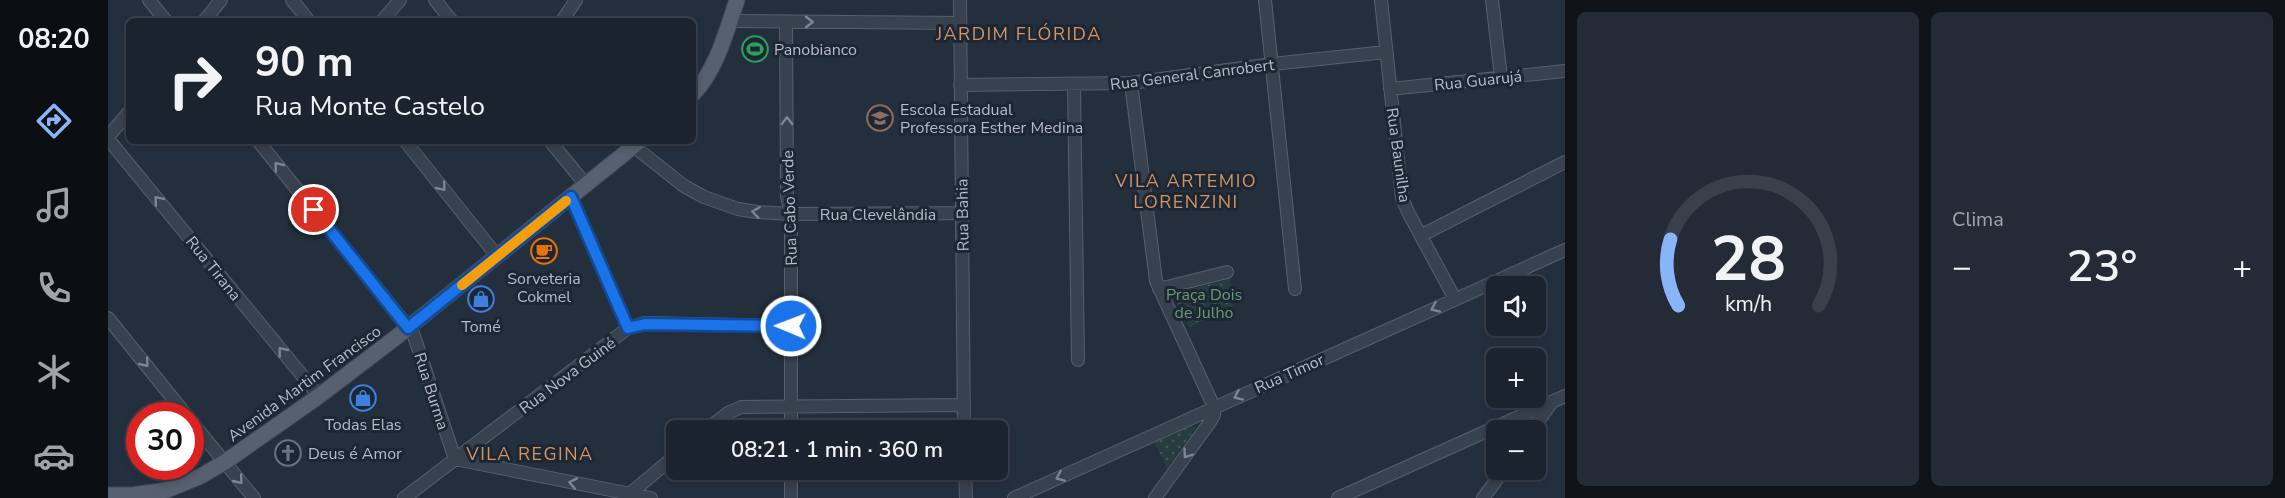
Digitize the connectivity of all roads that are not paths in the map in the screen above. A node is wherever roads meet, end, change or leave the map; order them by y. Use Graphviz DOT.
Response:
graph roads {
  1 [pos="148,0"];
  2 [pos="221,0"];
  3 [pos="292,0"];
  4 [pos="400,0"];
  5 [pos="435,0"];
  6 [pos="576,0"];
  7 [pos="737,0"];
  8 [pos="960,0"];
  9 [pos="1265,0"];
  10 [pos="1381,0"];
  11 [pos="1492,0"];
  12 [pos="163,18"];
  13 [pos="206,18"];
  14 [pos="307,18"];
  15 [pos="385,18"];
  16 [pos="450,18"];
  17 [pos="564,18"];
  18 [pos="730,21"];
  19 [pos="786,22"];
  20 [pos="960,23"];
  21 [pos="1386,52"];
  22 [pos="1272,64"];
  23 [pos="1565,71"];
  24 [pos="1501,77"];
  25 [pos="1131,83"];
  26 [pos="960,85"];
  27 [pos="1074,85"];
  28 [pos="1390,89"];
  29 [pos="696,90"];
  30 [pos="126,116"];
  31 [pos="108,138"];
  32 [pos="260,144"];
  33 [pos="407,144"];
  34 [pos="553,144"];
  35 [pos="632,144"];
  36 [pos="634,144"];
  37 [pos="1565,162"];
  38 [pos="586,184"];
  39 [pos="571,197"];
  40 [pos="962,213"];
  41 [pos="791,214"];
  42 [pos="1422,235"];
  43 [pos="1565,250"];
  44 [pos="497,256"];
  45 [pos="1227,273"];
  46 [pos="1159,289"];
  47 [pos="1295,289"];
  48 [pos="1455,299"];
  49 [pos="108,318"];
  50 [pos="791,326"];
  51 [pos="408,328"];
  52 [pos="628,328"];
  53 [pos="1078,360"];
  54 [pos="319,396"];
  55 [pos="1565,396"];
  56 [pos="1553,401"];
  57 [pos="176,402"];
  58 [pos="963,405"];
  59 [pos="791,407"];
  60 [pos="1214,407"];
  61 [pos="720,420"];
  62 [pos="791,420"];
  63 [pos="964,420"];
  64 [pos="1539,420"];
  65 [pos="204,437"];
  66 [pos="455,459"];
  67 [pos="225,462"];
  68 [pos="666,464"];
  69 [pos="791,480"];
  70 [pos="965,480"];
  71 [pos="1496,480"];
  72 [pos="108,495"];
  73 [pos="628,496"];
  74 [pos="254,498"];
  75 [pos="404,498"];
  76 [pos="651,498"];
  77 [pos="791,498"];
  78 [pos="966,498"];
  79 [pos="1014,498"];
  80 [pos="1155,498"];
  81 [pos="1338,498"];
  82 [pos="1483,498"];
  1 -- 12 [label="street"];
  2 -- 13 [label="street"];
  3 -- 14 [label="street"];
  4 -- 15 [label="street"];
  5 -- 16 [label="street"];
  6 -- 17 [label="street"];
  7 -- 18 [label="main road"];
  8 -- 20 [label="street, Rua Bahia"];
  9 -- 22 [label="street"];
  10 -- 21 [label="street, Rua Baunilha"];
  11 -- 24 [label="street"];
  18 -- 19 [label="street"];
  18 -- 29 [label="main road"];
  19 -- 20 [label="street, one-way"];
  41 -- 19 [label="street, Rua Cabo Verde, one-way"];
  20 -- 26 [label="street, Rua Bahia"];
  21 -- 22 [label="street, Rua General Canrobert"];
  21 -- 28 [label="street, Rua Baunilha"];
  22 -- 25 [label="street, Rua General Canrobert"];
  22 -- 47 [label="street"];
  23 -- 24 [label="street, Rua Guarujá"];
  24 -- 28 [label="street, Rua Guarujá"];
  25 -- 27 [label="street, Rua General Canrobert"];
  25 -- 46 [label="street"];
  26 -- 27 [label="street, Rua General Canrobert"];
  26 -- 40 [label="street, Rua Bahia"];
  27 -- 53 [label="street"];
  28 -- 42 [label="street, Rua Baunilha"];
  30 -- 31 [label="street"];
  54 -- 31 [label="street, Rua Tirana, one-way"];
  51 -- 32 [label="street, Rua Burma, one-way"];
  33 -- 44 [label="street, one-way"];
  34 -- 38 [label="street"];
  35 -- 38 [label="main road, Avenida Martim Francisco"];
  41 -- 36 [label="street, Rua Clevelândia, one-way"];
  37 -- 42 [label="street"];
  38 -- 39 [label="main road, Avenida Martim Francisco"];
  39 -- 44 [label="main road, Avenida Martim Francisco"];
  39 -- 52 [label="street"];
  40 -- 41 [label="street, Rua Clevelândia"];
  40 -- 58 [label="street, Rua Bahia"];
  41 -- 50 [label="street, Rua Cabo Verde"];
  42 -- 48 [label="street, Rua Baunilha"];
  43 -- 48 [label="street, Rua Timor"];
  44 -- 51 [label="main road, Avenida Martim Francisco"];
  45 -- 46 [label="street"];
  46 -- 60 [label="street"];
  48 -- 60 [label="street, Rua Timor, one-way"];
  49 -- 57 [label="street, one-way"];
  50 -- 52 [label="street, Rua Nova Guiné"];
  50 -- 59 [label="street, Rua Cabo Verde"];
  51 -- 54 [label="main road, Avenida Martim Francisco"];
  51 -- 66 [label="street, Rua Burma"];
  52 -- 66 [label="street, Rua Nova Guiné"];
  54 -- 67 [label="main road, Avenida Martim Francisco"];
  55 -- 56 [label="street"];
  56 -- 64 [label="street"];
  56 -- 81 [label="street"];
  58 -- 59 [label="street"];
  58 -- 63 [label="street, Rua Bahia"];
  59 -- 61 [label="street"];
  59 -- 62 [label="street, Rua Cabo Verde"];
  60 -- 79 [label="street, Rua Timor, one-way"];
  60 -- 80 [label="street, one-way"];
  65 -- 67 [label="street"];
  73 -- 66 [label="street, one-way"];
  66 -- 75 [label="street, Rua Nova Guiné"];
  67 -- 72 [label="main road, Avenida Martim Francisco"];
  67 -- 74 [label="street, one-way"];
  68 -- 73 [label="street"];
  69 -- 77 [label="street"];
  70 -- 78 [label="street"];
  71 -- 82 [label="street"];
  73 -- 76 [label="street"];
}
